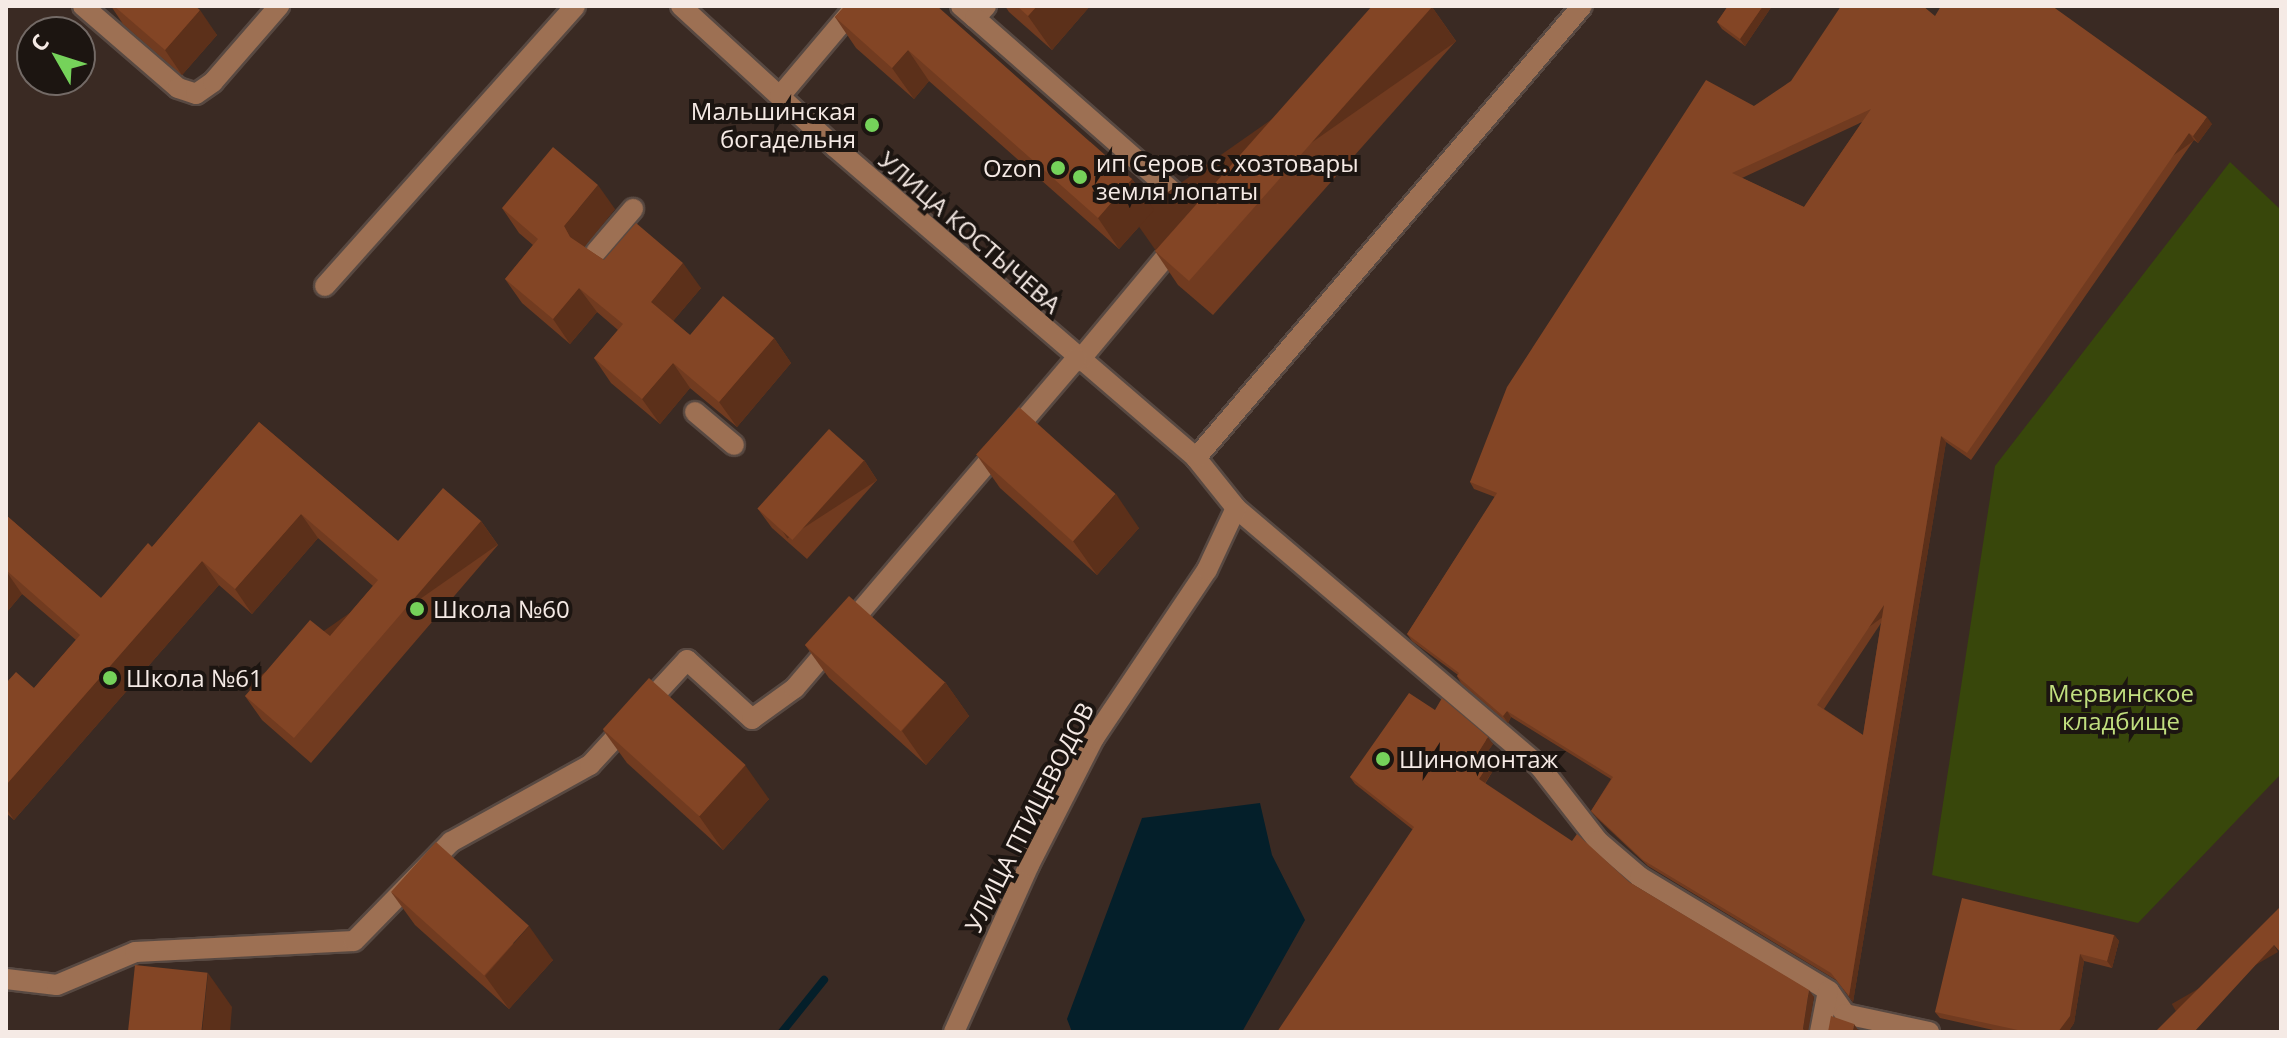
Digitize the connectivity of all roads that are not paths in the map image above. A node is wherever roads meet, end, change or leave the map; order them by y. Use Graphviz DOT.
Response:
graph roads {
  1 [pos="83,6"];
  2 [pos="279,6"];
  3 [pos="575,6"];
  4 [pos="681,6"];
  5 [pos="856,6"];
  6 [pos="1582,6"];
  7 [pos="974,10"];
  8 [pos="780,96"];
  9 [pos="633,209"];
  10 [pos="596,252"];
  11 [pos="325,286"];
  12 [pos="1077,360"];
  13 [pos="695,412"];
  14 [pos="734,445"];
  15 [pos="1196,458"];
  16 [pos="1236,508"];
  17 [pos="6,979"];
  18 [pos="1828,991"];
  19 [pos="954,1032"];
  20 [pos="1820,1032"];
  21 [pos="1929,1032"];
  1 -- 2 [label="street"];
  3 -- 11 [label="street"];
  4 -- 8 [label="street, УЛИЦА КОСТЫЧЕВА"];
  5 -- 8 [label="street"];
  6 -- 15 [label="street"];
  7 -- 12 [label="street"];
  8 -- 12 [label="street, УЛИЦА КОСТЫЧЕВА"];
  9 -- 10 [label="street"];
  12 -- 15 [label="street, УЛИЦА КОСТЫЧЕВА"];
  12 -- 17 [label="street"];
  13 -- 14 [label="street"];
  15 -- 16 [label="street, УЛИЦА КОСТЫЧЕВА"];
  16 -- 18 [label="street, УЛИЦА КОСТЫЧЕВА"];
  16 -- 19 [label="street, УЛИЦА ПТИЦЕВОДОВ"];
  18 -- 20 [label="street"];
  18 -- 21 [label="street, УЛИЦА КОСТЫЧЕВА"];
}
